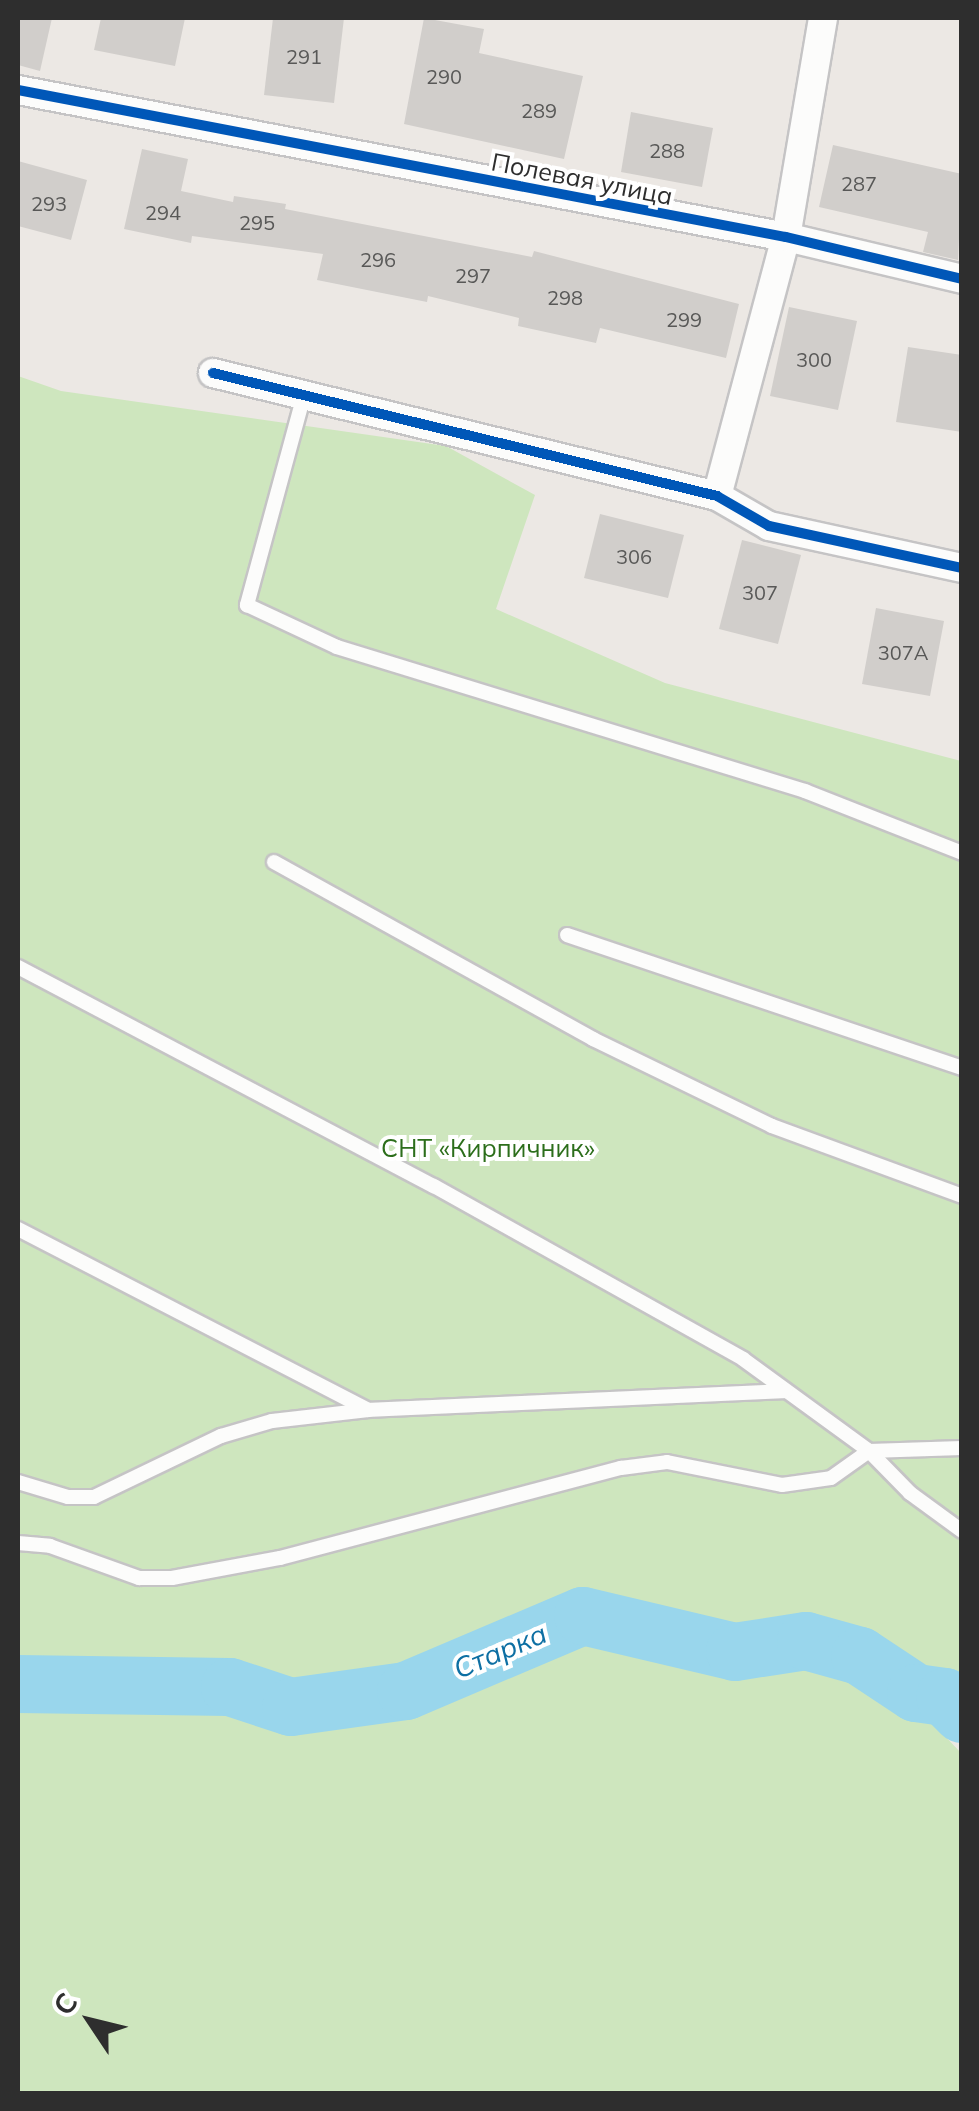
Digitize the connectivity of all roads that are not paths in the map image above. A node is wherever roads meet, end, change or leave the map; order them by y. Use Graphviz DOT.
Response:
graph roads {
  1 [pos="823,18"];
  2 [pos="18,90"];
  3 [pos="786,237"];
  4 [pos="962,278"];
  5 [pos="213,373"];
  6 [pos="304,395"];
  7 [pos="716,496"];
  8 [pos="962,568"];
  9 [pos="962,853"];
  10 [pos="274,862"];
  11 [pos="567,935"];
  12 [pos="18,968"];
  13 [pos="962,1068"];
  14 [pos="962,1196"];
  15 [pos="18,1229"];
  16 [pos="786,1391"];
  17 [pos="368,1410"];
  18 [pos="962,1448"];
  19 [pos="869,1451"];
  20 [pos="18,1482"];
  21 [pos="962,1531"];
  22 [pos="18,1543"];
  1 -- 3 [label="street"];
  2 -- 3 [label="street, Полевая улица"];
  3 -- 4 [label="street, Полевая улица"];
  3 -- 7 [label="street"];
  5 -- 6 [label="street"];
  6 -- 7 [label="street"];
  6 -- 9 [label="lane"];
  7 -- 8 [label="street"];
  10 -- 14 [label="lane"];
  11 -- 13 [label="lane"];
  12 -- 16 [label="lane"];
  15 -- 17 [label="lane"];
  16 -- 17 [label="lane"];
  16 -- 19 [label="lane"];
  17 -- 20 [label="lane"];
  18 -- 19 [label="lane"];
  19 -- 21 [label="lane"];
  19 -- 22 [label="lane"];
}
